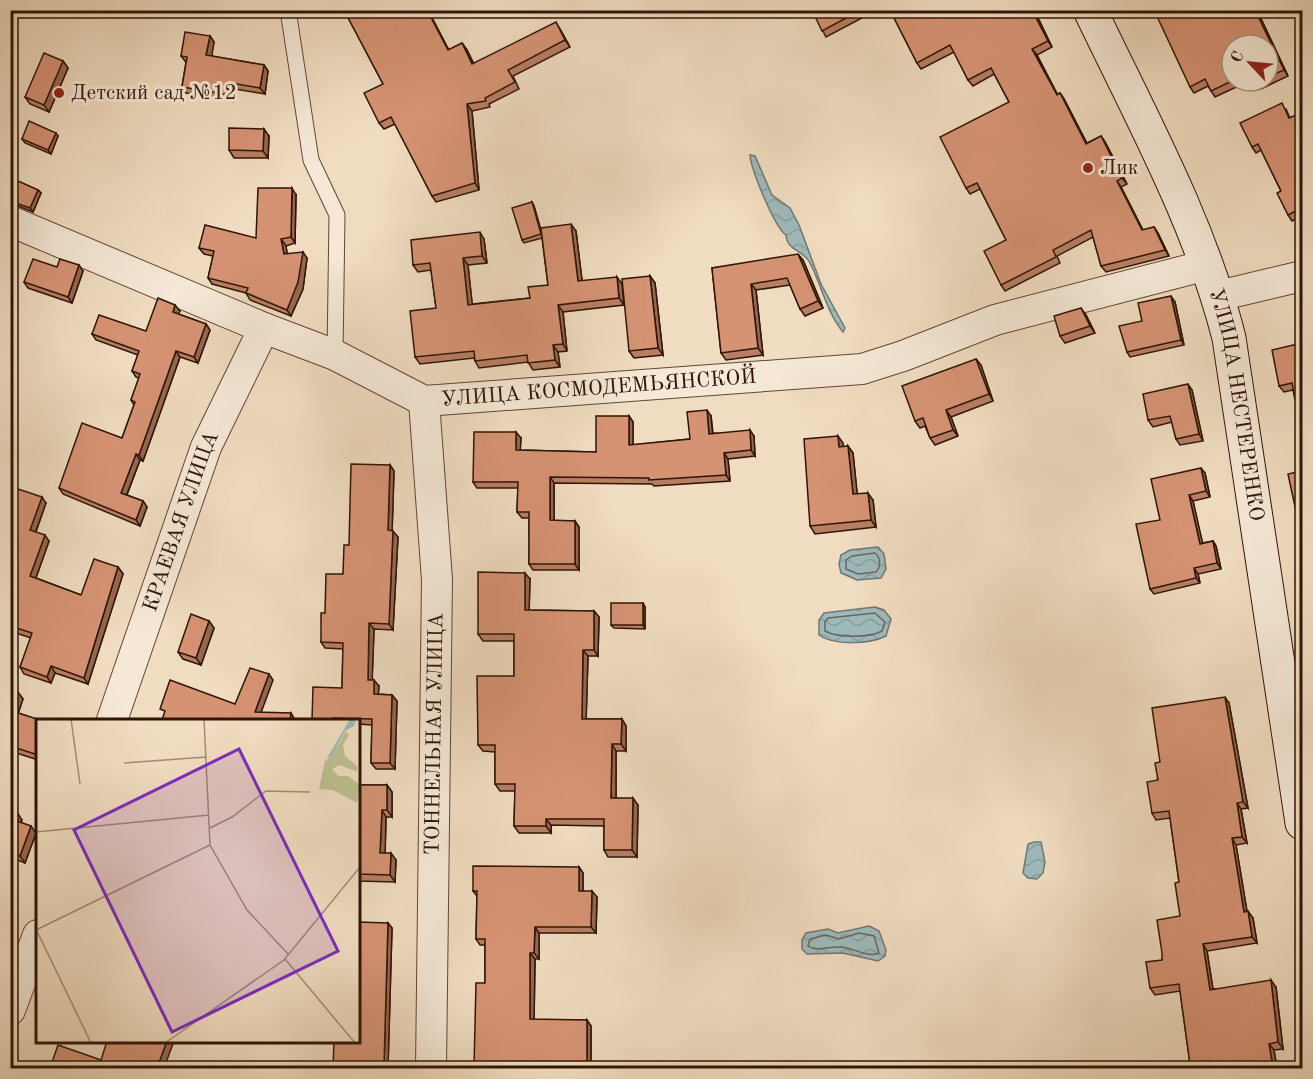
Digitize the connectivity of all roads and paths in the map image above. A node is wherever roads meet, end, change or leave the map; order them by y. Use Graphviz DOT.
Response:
graph roads {
  1 [pos="288,10"];
  2 [pos="1090,10"];
  3 [pos="10,221"];
  4 [pos="1208,265"];
  5 [pos="1302,276"];
  6 [pos="1218,296"];
  7 [pos="264,328"];
  8 [pos="335,355"];
  9 [pos="424,401"];
  10 [pos="112,719"];
  11 [pos="1302,823"];
  12 [pos="36,939"];
  13 [pos="10,1010"];
  14 [pos="431,1068"];
  1 -- 8 [label="lane"];
  2 -- 4 [label="street, УЛИЦА НЕСТЕРЕНКО"];
  3 -- 7 [label="street, УЛИЦА КОСМОДЕМЬЯНСКОЙ"];
  4 -- 6 [label="street, УЛИЦА НЕСТЕРЕНКО"];
  4 -- 9 [label="street, УЛИЦА КОСМОДЕМЬЯНСКОЙ"];
  5 -- 6 [label="street"];
  6 -- 11 [label="street, УЛИЦА НЕСТЕРЕНКО"];
  7 -- 8 [label="street, УЛИЦА КОСМОДЕМЬЯНСКОЙ"];
  7 -- 10 [label="street, КРАЕВАЯ УЛИЦА"];
  8 -- 9 [label="street, УЛИЦА КОСМОДЕМЬЯНСКОЙ"];
  9 -- 14 [label="street, ТОННЕЛЬНАЯ УЛИЦА"];
  12 -- 13 [label="street"];
}
